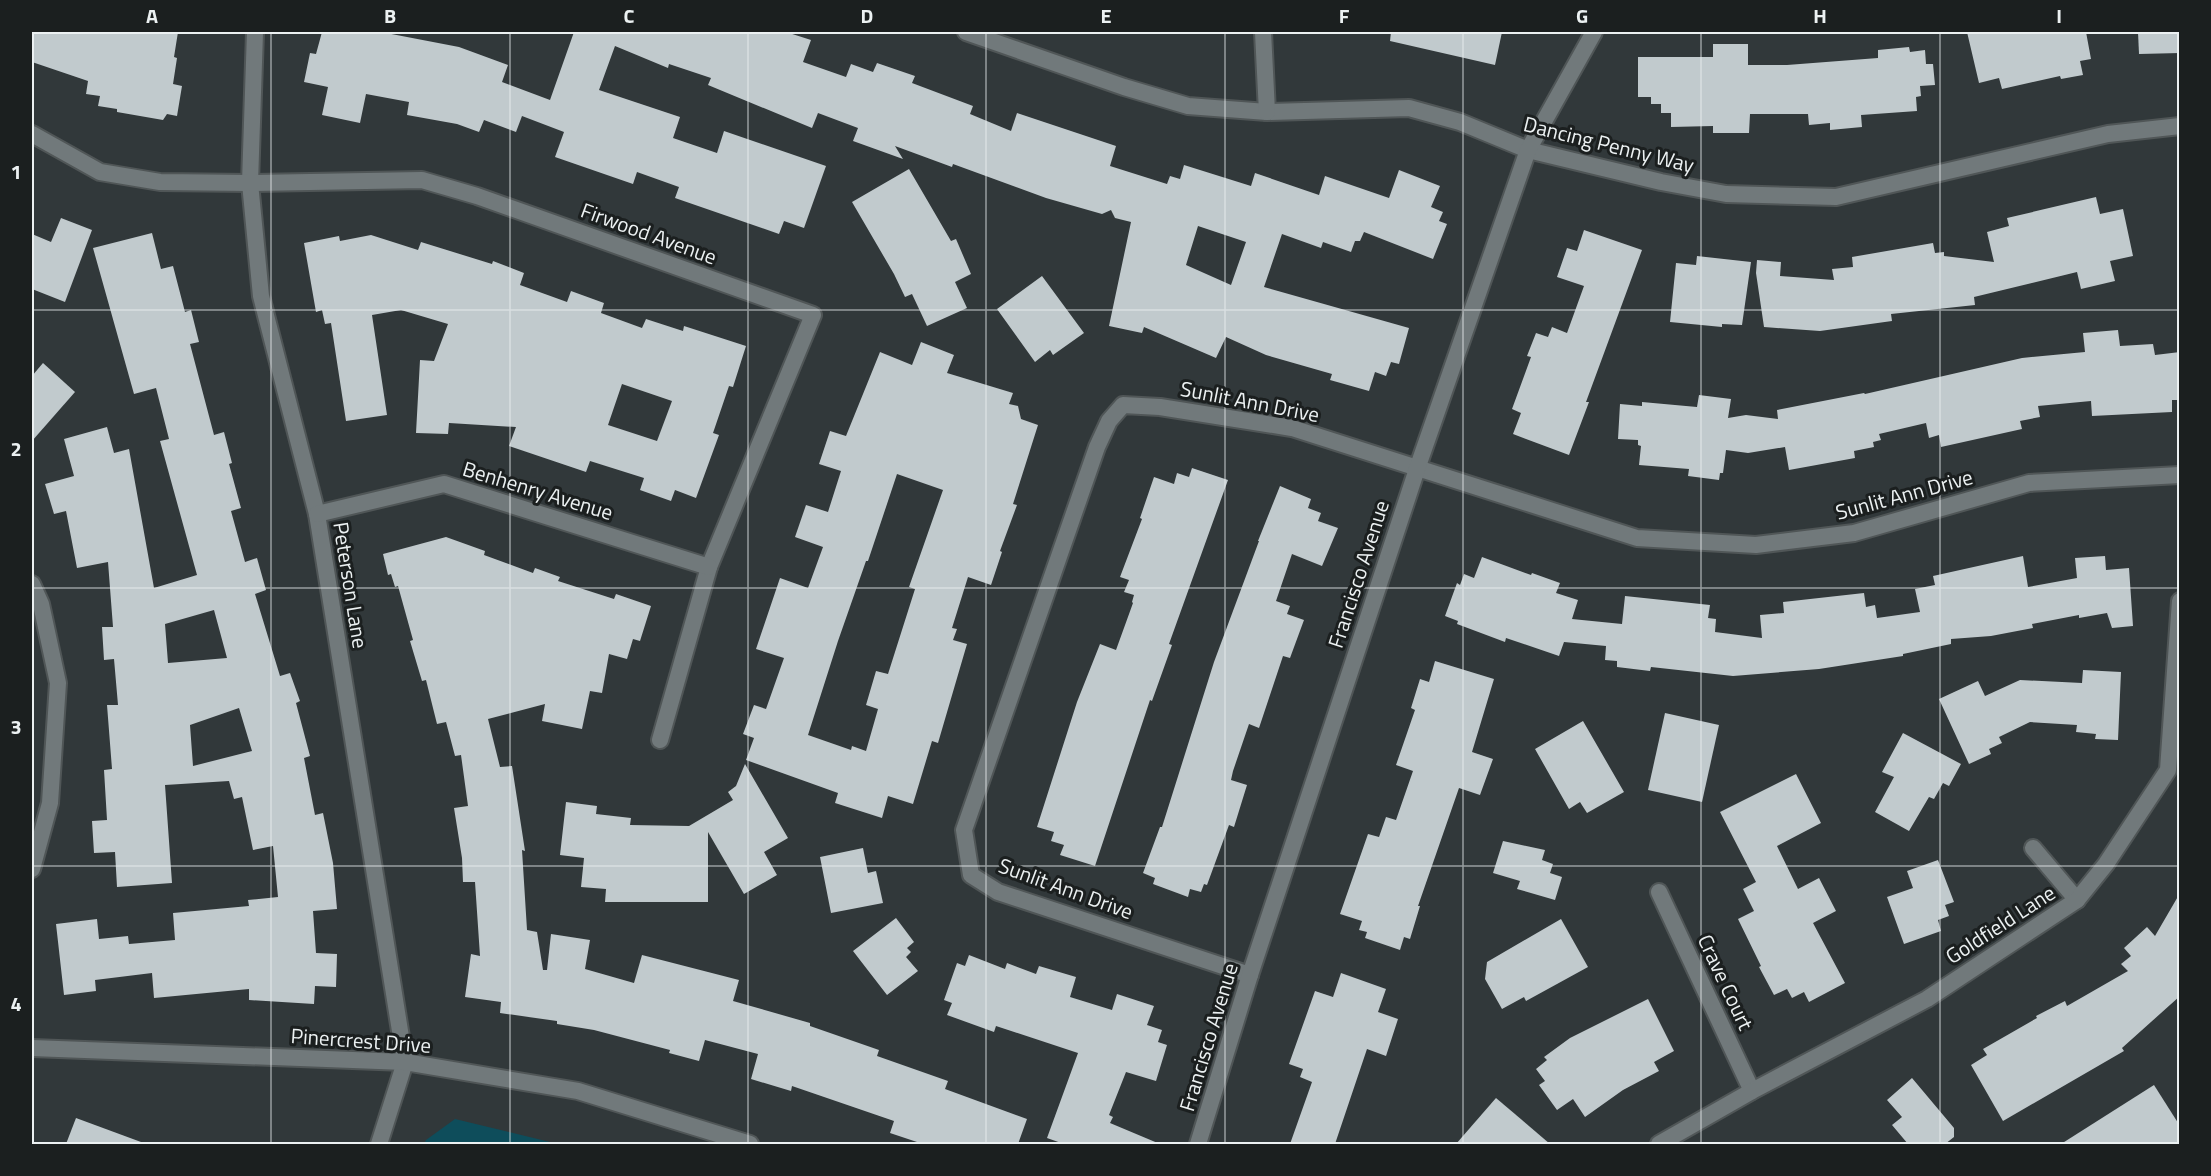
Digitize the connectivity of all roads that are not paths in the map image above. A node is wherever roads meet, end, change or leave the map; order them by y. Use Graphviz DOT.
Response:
graph roads {
  1 [pos="255,32"];
  2 [pos="966,32"];
  3 [pos="1263,32"];
  4 [pos="1594,32"];
  5 [pos="1267,112"];
  6 [pos="2180,126"];
  7 [pos="32,134"];
  8 [pos="1528,150"];
  9 [pos="250,183"];
  10 [pos="1417,469"];
  11 [pos="2180,475"];
  12 [pos="317,514"];
  13 [pos="709,567"];
  14 [pos="32,584"];
  15 [pos="2180,601"];
  16 [pos="660,740"];
  17 [pos="2033,848"];
  18 [pos="32,869"];
  19 [pos="1659,892"];
  20 [pos="2078,900"];
  21 [pos="1250,975"];
  22 [pos="32,1048"];
  23 [pos="405,1062"];
  24 [pos="1752,1091"];
  25 [pos="379,1144"];
  26 [pos="750,1144"];
  27 [pos="1198,1144"];
  28 [pos="1659,1144"];
  1 -- 9 [label="street, Peterson Lane"];
  2 -- 5 [label="street, Dancing Penny Way"];
  3 -- 5 [label="street"];
  4 -- 8 [label="street, Francisco Avenue"];
  5 -- 8 [label="street, Dancing Penny Way"];
  6 -- 8 [label="street, Dancing Penny Way"];
  7 -- 9 [label="street, Firwood Avenue"];
  8 -- 10 [label="street, Francisco Avenue"];
  9 -- 12 [label="street, Peterson Lane"];
  9 -- 13 [label="street, Firwood Avenue"];
  10 -- 11 [label="street, Sunlit Ann Drive"];
  10 -- 21 [label="street, Francisco Avenue"];
  10 -- 21 [label="street, Sunlit Ann Drive"];
  12 -- 13 [label="street, Benhenry Avenue"];
  12 -- 23 [label="street, Peterson Lane"];
  13 -- 16 [label="street, Firwood Avenue"];
  14 -- 18 [label="street"];
  15 -- 20 [label="street, Goldfield Lane"];
  17 -- 20 [label="street"];
  19 -- 24 [label="street, Crave Court"];
  20 -- 24 [label="street, Goldfield Lane"];
  21 -- 27 [label="street, Francisco Avenue"];
  22 -- 23 [label="street, Pinercrest Drive"];
  23 -- 25 [label="street, Peterson Lane"];
  23 -- 26 [label="street, Pinercrest Drive"];
  24 -- 28 [label="street, Goldfield Lane"];
}
